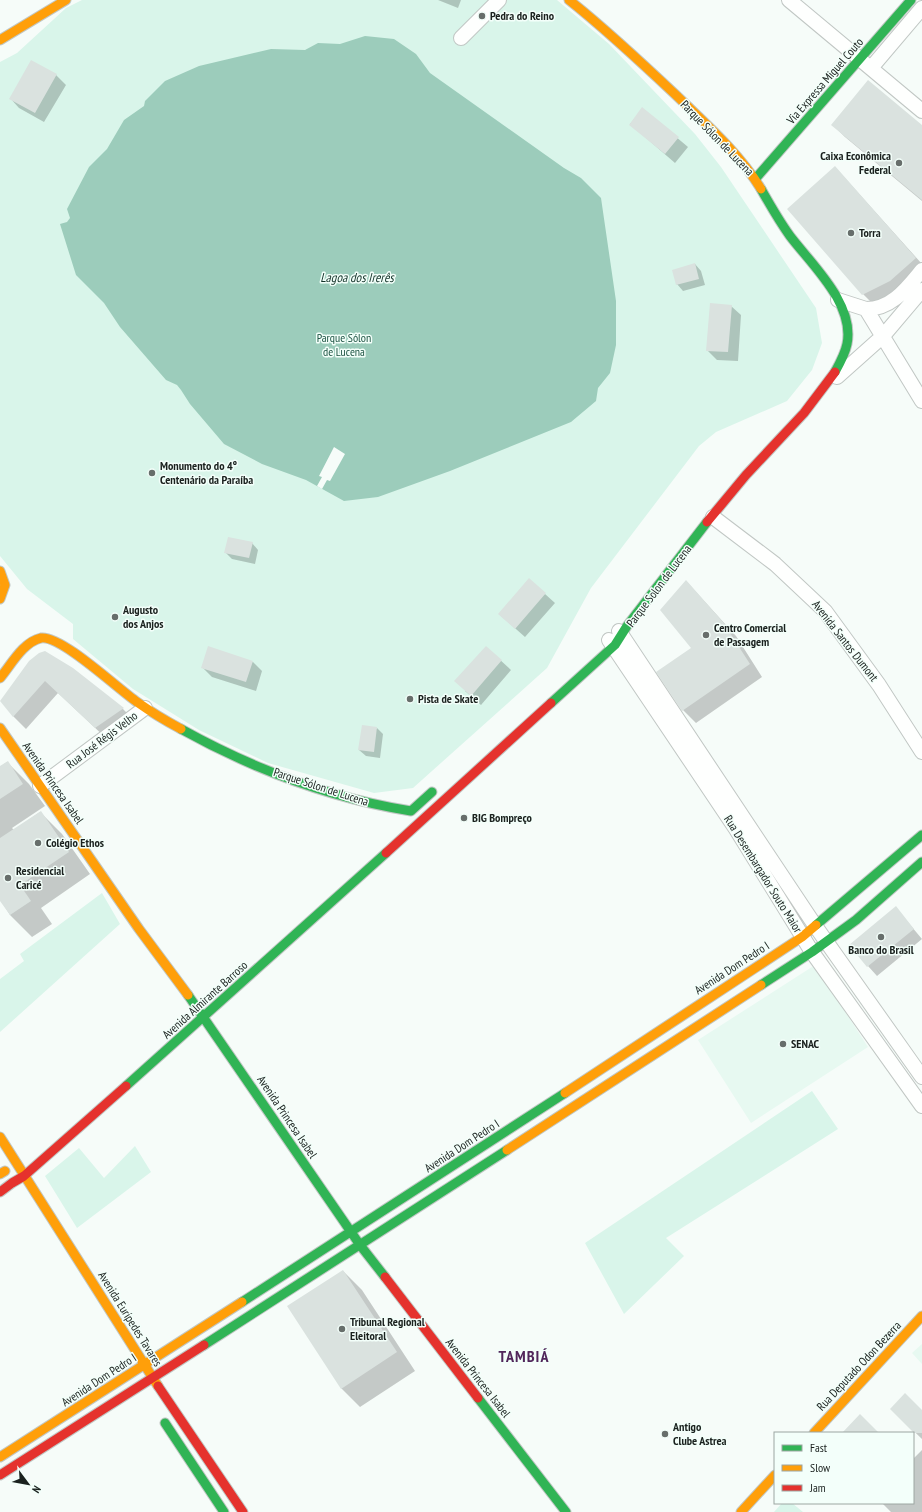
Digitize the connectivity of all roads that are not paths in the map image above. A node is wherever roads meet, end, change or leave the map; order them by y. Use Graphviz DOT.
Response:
graph roads {
  1 [pos="66,0"];
  2 [pos="499,0"];
  3 [pos="569,0"];
  4 [pos="789,0"];
  5 [pos="897,0"];
  6 [pos="911,0"];
  7 [pos="922,8"];
  8 [pos="461,38"];
  9 [pos="0,40"];
  10 [pos="861,60"];
  11 [pos="922,111"];
  12 [pos="756,178"];
  13 [pos="922,270"];
  14 [pos="922,290"];
  15 [pos="838,300"];
  16 [pos="866,309"];
  17 [pos="883,336"];
  18 [pos="826,388"];
  19 [pos="922,400"];
  20 [pos="713,517"];
  21 [pos="2,574"];
  22 [pos="0,599"];
  23 [pos="618,636"];
  24 [pos="577,666"];
  25 [pos="0,678"];
  26 [pos="145,708"];
  27 [pos="0,728"];
  28 [pos="922,752"];
  29 [pos="40,786"];
  30 [pos="445,800"];
  31 [pos="411,811"];
  32 [pos="400,821"];
  33 [pos="421,821"];
  34 [pos="741,826"];
  35 [pos="922,835"];
  36 [pos="922,862"];
  37 [pos="816,927"];
  38 [pos="802,937"];
  39 [pos="826,942"];
  40 [pos="812,952"];
  41 [pos="204,1017"];
  42 [pos="922,1077"];
  43 [pos="922,1106"];
  44 [pos="0,1137"];
  45 [pos="19,1161"];
  46 [pos="2,1170"];
  47 [pos="24,1176"];
  48 [pos="14,1186"];
  49 [pos="0,1192"];
  50 [pos="351,1233"];
  51 [pos="360,1245"];
  52 [pos="922,1316"];
  53 [pos="126,1364"];
  54 [pos="144,1365"];
  55 [pos="132,1374"];
  56 [pos="153,1378"];
  57 [pos="142,1389"];
  58 [pos="160,1416"];
  59 [pos="815,1432"];
  60 [pos="0,1457"];
  61 [pos="0,1475"];
  62 [pos="774,1476"];
  63 [pos="224,1512"];
  64 [pos="243,1512"];
  65 [pos="566,1512"];
  66 [pos="741,1512"];
  1 -- 9 [label="main road"];
  2 -- 8 [label="street"];
  3 -- 12 [label="main road, Parque Sólon de Lucena"];
  4 -- 10 [label="street"];
  5 -- 10 [label="street"];
  6 -- 10 [label="main road, Via Expressa Miguel Couto"];
  7 -- 10 [label="street"];
  10 -- 11 [label="street"];
  10 -- 12 [label="main road, Via Expressa Miguel Couto"];
  12 -- 15 [label="main road, Parque Sólon de Lucena"];
  13 -- 16 [label="street"];
  14 -- 17 [label="street, Parque Solon de Lucena"];
  15 -- 16 [label="street"];
  15 -- 18 [label="main road, Parque Sólon de Lucena"];
  16 -- 17 [label="street"];
  17 -- 18 [label="street, Parque Solon de Lucena"];
  17 -- 19 [label="street"];
  18 -- 20 [label="main road, Parque Solon de Lucena"];
  20 -- 23 [label="main road, Parque Solon de Lucena"];
  20 -- 28 [label="street, Avenida Santos Dumont"];
  21 -- 22 [label="main road"];
  23 -- 24 [label="main road"];
  23 -- 30 [label="main road, Parque Solon de Lucena"];
  23 -- 34 [label="street, Rua Desembargador Souto Maior"];
  25 -- 26 [label="main road, Parque Sólon de Lucena"];
  26 -- 29 [label="street, Rua José Régis Velho"];
  26 -- 31 [label="main road, Parque Sólon de Lucena"];
  27 -- 29 [label="main road, Avenida Princesa Isabel"];
  29 -- 41 [label="main road, Avenida Princesa Isabel"];
  30 -- 31 [label="main road"];
  30 -- 33 [label="main road, Parque Solon de Lucena"];
  31 -- 32 [label="main road"];
  33 -- 41 [label="main road, Avenida Almirante Barroso"];
  34 -- 37 [label="street, Rua Desembargador Souto Maior"];
  34 -- 38 [label="street, Rua Desembargador Souto Maior"];
  35 -- 37 [label="main road, Avenida Dom Pedro I"];
  36 -- 39 [label="main road"];
  37 -- 38 [label="main road, Avenida Dom Pedro I"];
  37 -- 39 [label="street, Rua Desembargador Souto Maior"];
  38 -- 40 [label="street, Rua Desembargador Souto Maior"];
  38 -- 50 [label="main road, Avenida Dom Pedro I"];
  39 -- 40 [label="main road"];
  39 -- 42 [label="street, Rua Desembargador Souto Maior"];
  40 -- 43 [label="street, Rua Desembargador Souto Maior"];
  40 -- 51 [label="main road"];
  41 -- 47 [label="main road, Avenida Almirante Barroso"];
  41 -- 50 [label="main road, Avenida Princesa Isabel"];
  44 -- 45 [label="main road, Avenida Eurípedes Tavares"];
  45 -- 46 [label="main road"];
  45 -- 47 [label="main road, Avenida Eurípedes Tavares"];
  46 -- 48 [label="main road"];
  47 -- 48 [label="main road, Avenida Almirante Barroso"];
  47 -- 54 [label="main road, Avenida Eurípedes Tavares"];
  48 -- 49 [label="main road, Avenida Almirante Barroso"];
  50 -- 51 [label="main road, Avenida Princesa Isabel"];
  50 -- 54 [label="main road, Avenida Dom Pedro I"];
  51 -- 56 [label="main road"];
  51 -- 65 [label="main road, Avenida Princesa Isabel"];
  52 -- 59 [label="main road, Rua Deputado Odon Bezerra"];
  53 -- 55 [label="main road"];
  54 -- 55 [label="main road, Avenida Dom Pedro I"];
  54 -- 56 [label="main road, Avenida Eurípedes Tavares"];
  55 -- 57 [label="main road"];
  55 -- 60 [label="main road, Avenida Dom Pedro I"];
  56 -- 57 [label="main road"];
  56 -- 64 [label="main road, Avenida Eurípedes Tavares"];
  57 -- 61 [label="main road"];
  58 -- 63 [label="main road"];
  62 -- 66 [label="main road"];
}
